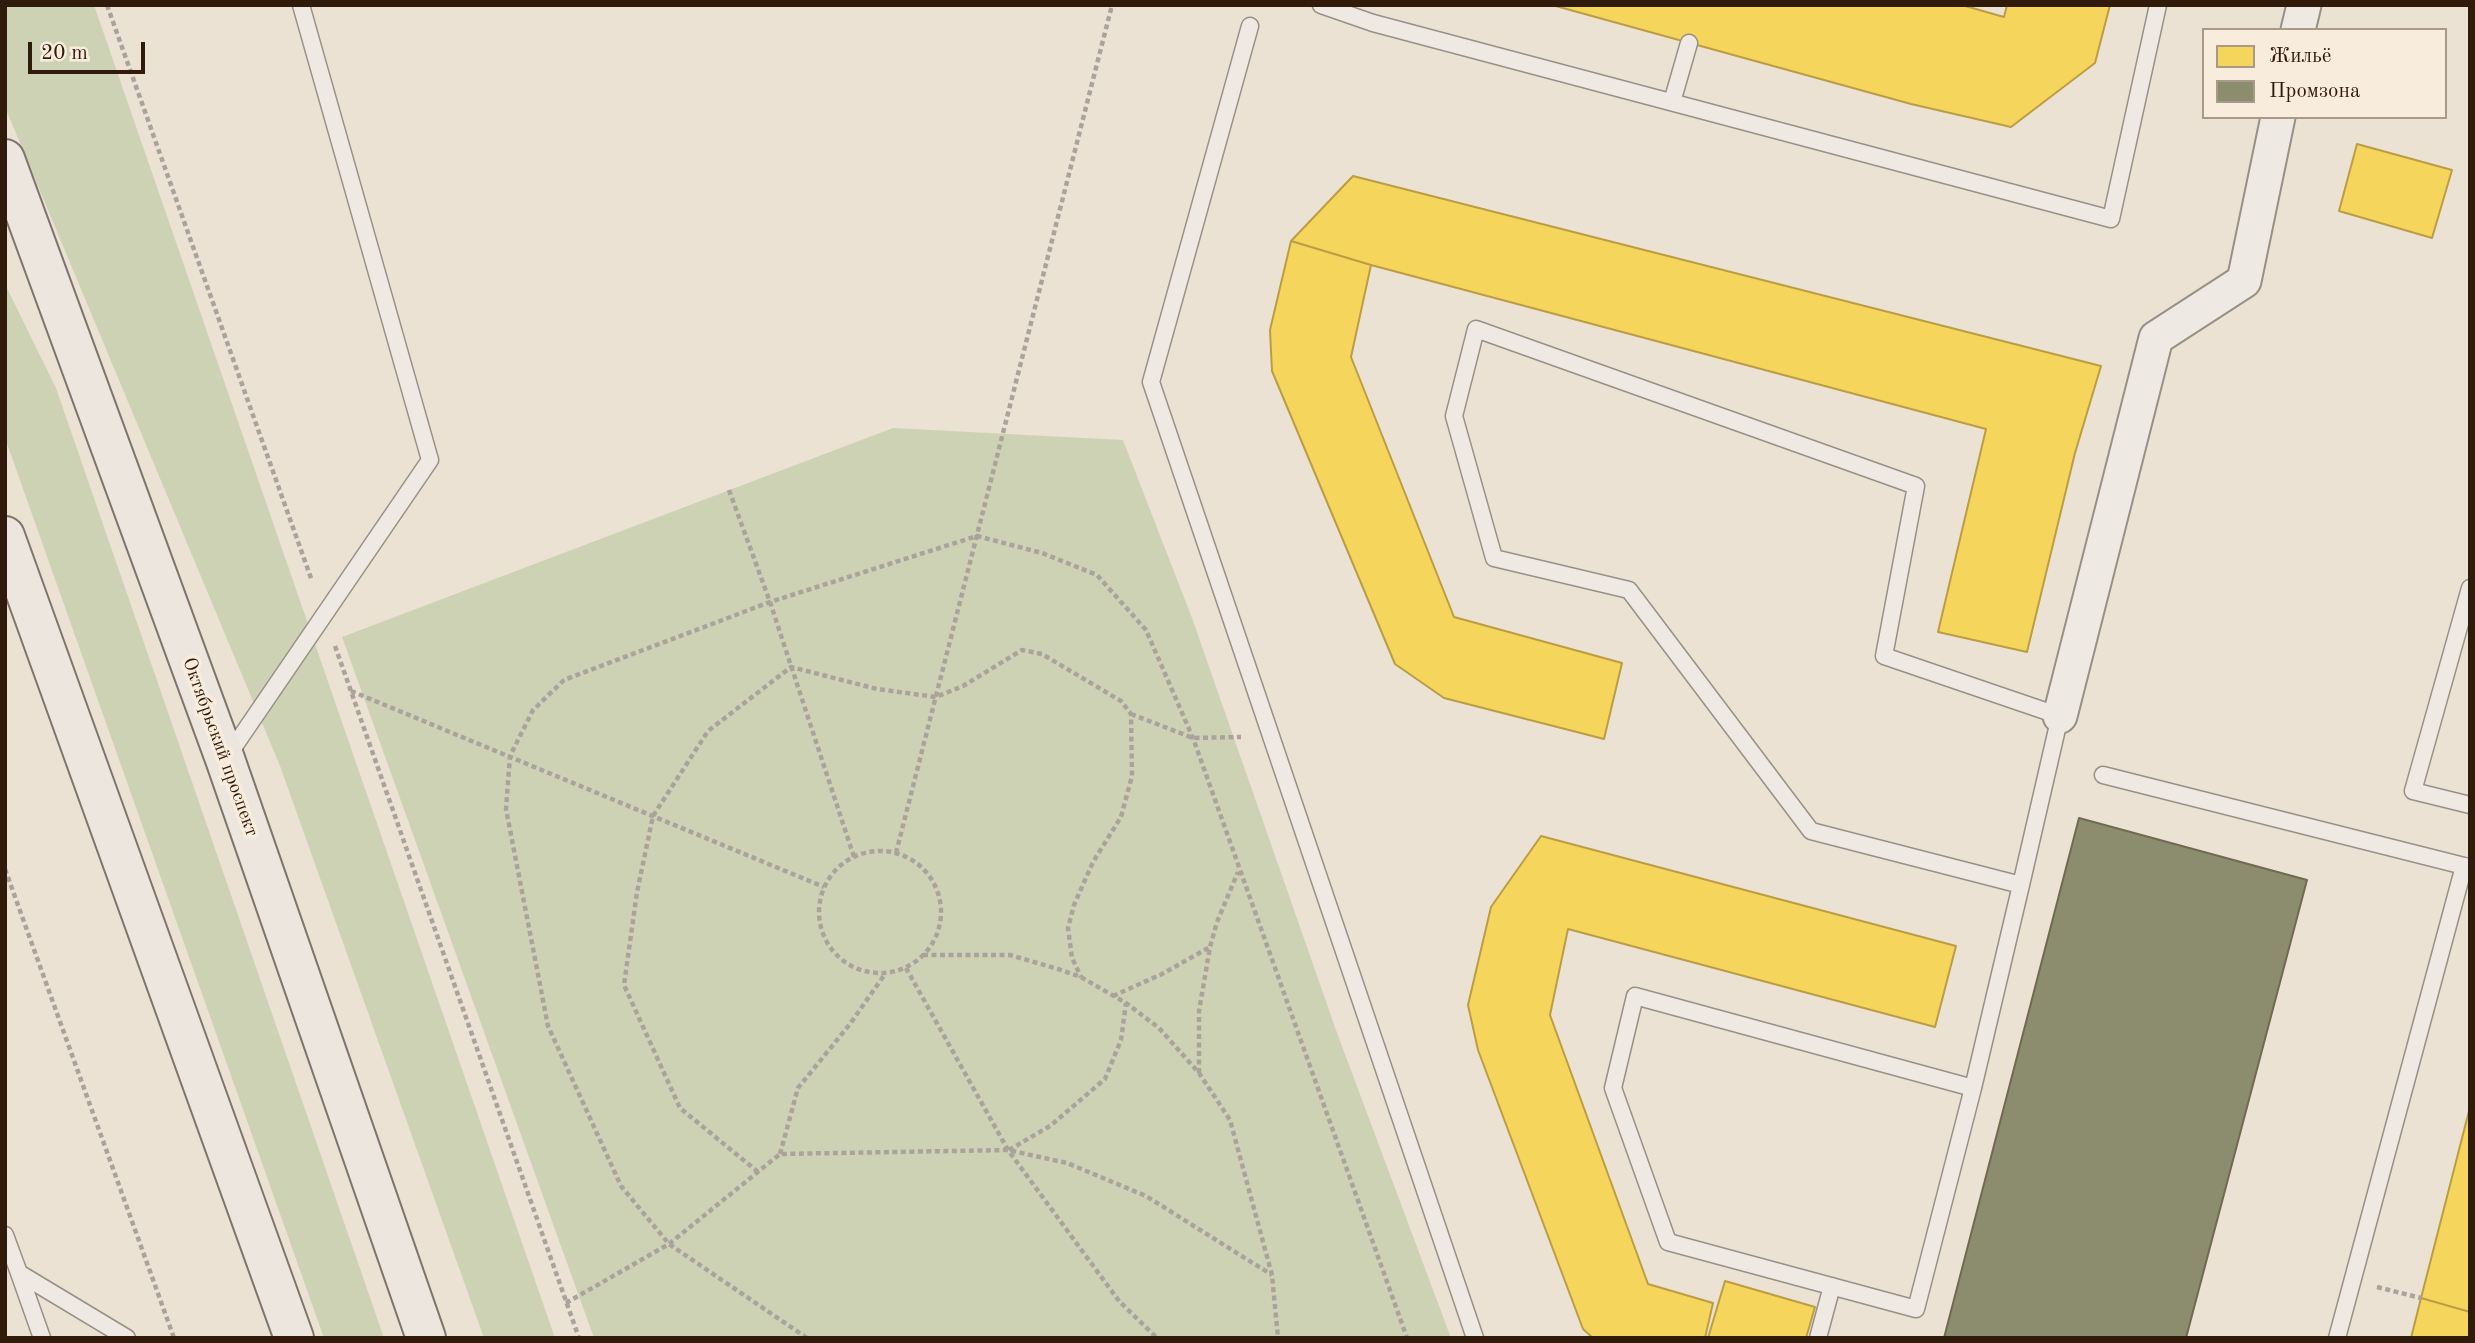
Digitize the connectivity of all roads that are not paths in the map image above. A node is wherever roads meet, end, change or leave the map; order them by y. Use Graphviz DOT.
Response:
graph roads {
  1 [pos="301,5"];
  2 [pos="1321,5"];
  3 [pos="2158,5"];
  4 [pos="2304,5"];
  5 [pos="1250,26"];
  6 [pos="2298,28"];
  7 [pos="1689,43"];
  8 [pos="1672,102"];
  9 [pos="2278,119"];
  10 [pos="5,159"];
  11 [pos="5,536"];
  12 [pos="2470,588"];
  13 [pos="2060,716"];
  14 [pos="225,759"];
  15 [pos="2103,775"];
  16 [pos="2470,805"];
  17 [pos="2467,867"];
  18 [pos="2021,885"];
  19 [pos="1973,1088"];
  20 [pos="7,1244"];
  21 [pos="19,1273"];
  22 [pos="1832,1286"];
  23 [pos="42,1338"];
  24 [pos="127,1338"];
  25 [pos="295,1338"];
  26 [pos="426,1338"];
  27 [pos="1475,1338"];
  28 [pos="1818,1338"];
  29 [pos="2337,1338"];
  1 -- 14 [label="lane"];
  2 -- 8 [label="lane"];
  3 -- 8 [label="lane"];
  4 -- 6 [label="street"];
  5 -- 27 [label="lane"];
  7 -- 8 [label="lane"];
  9 -- 13 [label="street"];
  10 -- 14 [label="main road, Октябрьский проспект"];
  11 -- 25 [label="main road"];
  12 -- 16 [label="lane"];
  13 -- 18 [label="lane"];
  13 -- 18 [label="lane"];
  14 -- 26 [label="main road, Октябрьский проспект"];
  15 -- 17 [label="lane"];
  17 -- 29 [label="lane"];
  18 -- 19 [label="lane"];
  19 -- 22 [label="lane"];
  19 -- 22 [label="lane"];
  20 -- 21 [label="lane"];
  21 -- 23 [label="lane"];
  21 -- 24 [label="lane"];
  22 -- 28 [label="lane"];
}
